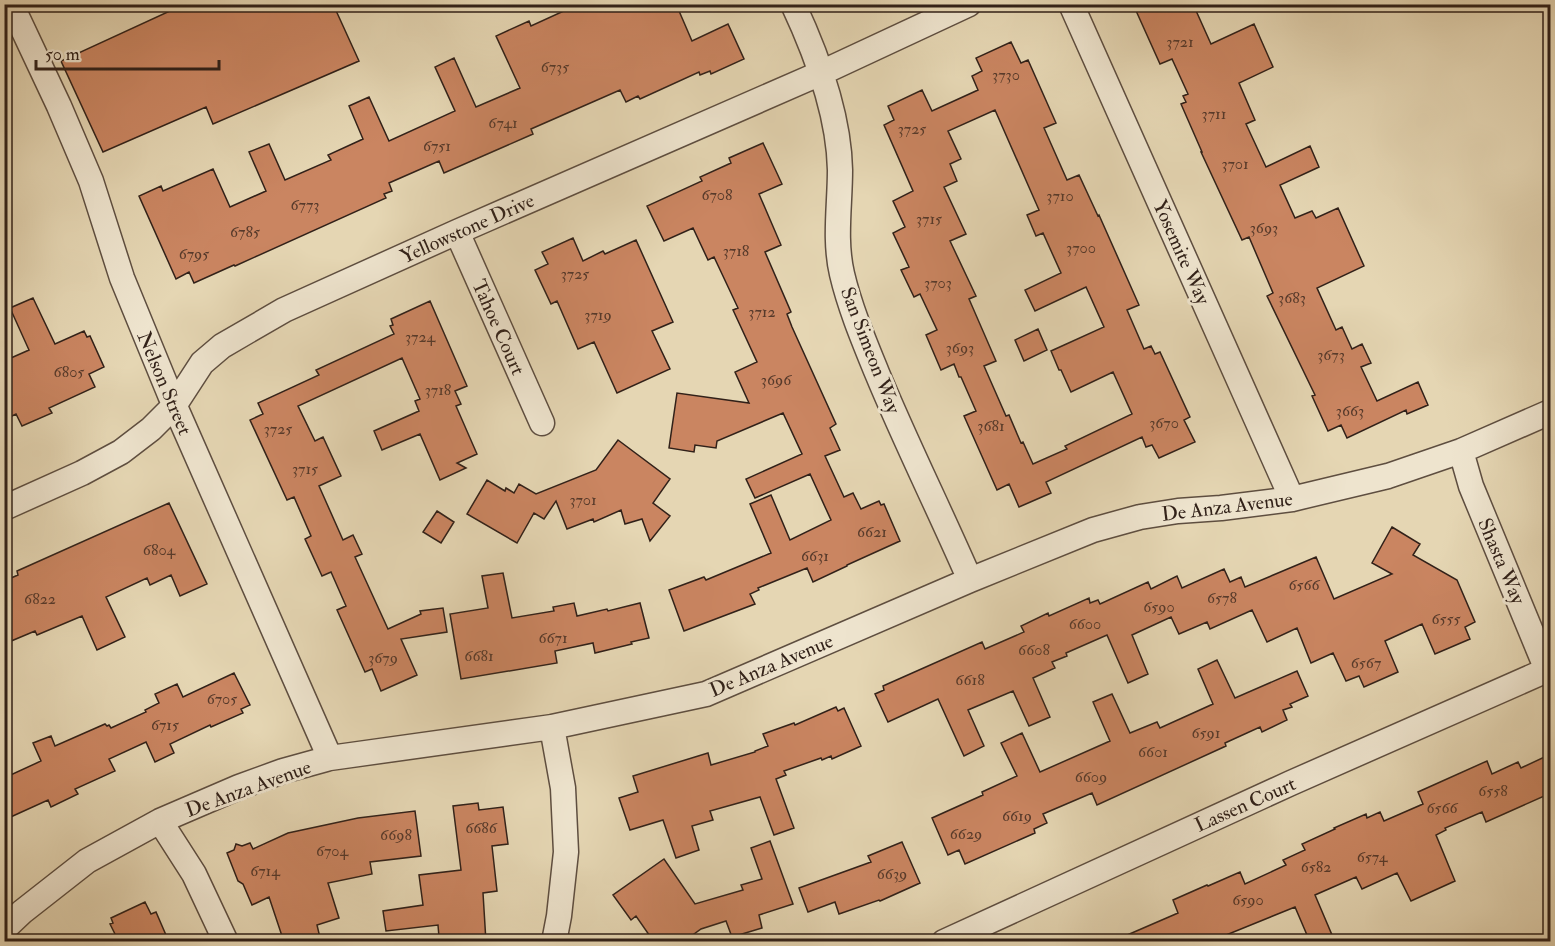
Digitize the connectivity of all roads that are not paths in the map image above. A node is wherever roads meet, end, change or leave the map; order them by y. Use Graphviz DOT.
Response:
graph roads {
  1 [pos="11,4"];
  2 [pos="793,4"];
  3 [pos="969,4"];
  4 [pos="1071,4"];
  5 [pos="821,73"];
  6 [pos="457,232"];
  7 [pos="174,406"];
  8 [pos="1551,412"];
  9 [pos="542,423"];
  10 [pos="1461,451"];
  11 [pos="1292,499"];
  12 [pos="4,508"];
  13 [pos="970,580"];
  14 [pos="1549,671"];
  15 [pos="552,727"];
  16 [pos="330,759"];
  17 [pos="160,821"];
  18 [pos="4,928"];
  19 [pos="226,942"];
  20 [pos="554,942"];
  21 [pos="944,942"];
  1 -- 7 [label="street, Nelson Street"];
  2 -- 5 [label="street, San Simeon Way"];
  3 -- 5 [label="street, Yellowstone Drive"];
  4 -- 11 [label="street, Yosemite Way"];
  5 -- 6 [label="street, Yellowstone Drive"];
  5 -- 13 [label="street, San Simeon Way"];
  6 -- 7 [label="street, Yellowstone Drive"];
  6 -- 9 [label="street, Tahoe Court"];
  7 -- 12 [label="street, Yellowstone Drive"];
  7 -- 16 [label="street, Nelson Street"];
  8 -- 10 [label="street, De Anza Avenue"];
  10 -- 11 [label="street, De Anza Avenue"];
  10 -- 14 [label="street, Shasta Way"];
  11 -- 13 [label="street, De Anza Avenue"];
  13 -- 15 [label="street, De Anza Avenue"];
  14 -- 21 [label="street, Lassen Court"];
  15 -- 16 [label="street, De Anza Avenue"];
  15 -- 20 [label="street"];
  16 -- 17 [label="street, De Anza Avenue"];
  17 -- 18 [label="street, De Anza Avenue"];
  17 -- 19 [label="street"];
}
